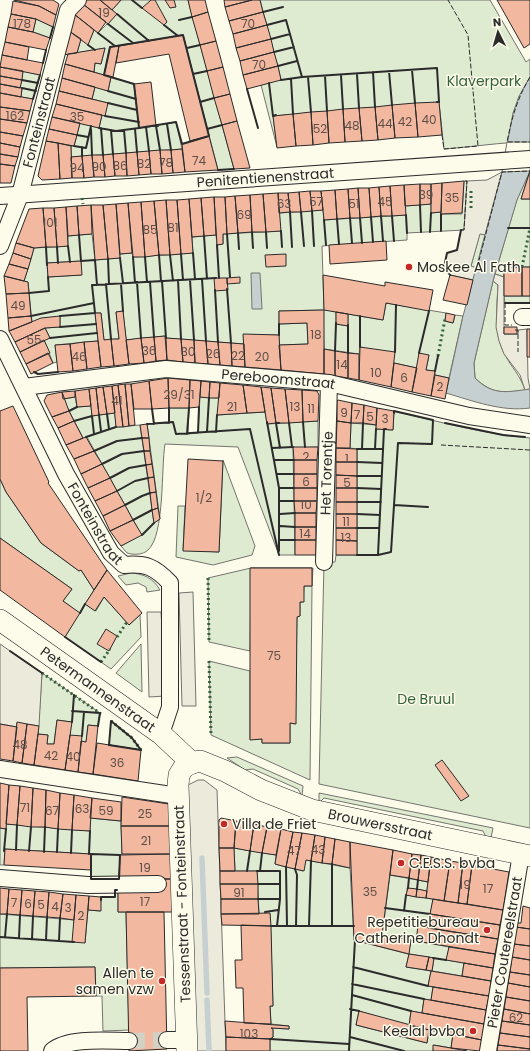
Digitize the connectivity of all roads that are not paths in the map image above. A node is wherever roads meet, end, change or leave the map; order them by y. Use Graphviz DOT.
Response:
graph roads {
  1 [pos="78,0"];
  2 [pos="530,159"];
  3 [pos="20,195"];
  4 [pos="0,196"];
  5 [pos="0,246"];
  6 [pos="0,339"];
  7 [pos="329,384"];
  8 [pos="24,387"];
  9 [pos="530,425"];
  10 [pos="324,562"];
  11 [pos="0,620"];
  12 [pos="161,734"];
  13 [pos="192,763"];
  14 [pos="0,769"];
  15 [pos="178,796"];
  16 [pos="526,855"];
  17 [pos="0,878"];
  18 [pos="170,885"];
  19 [pos="129,1041"];
  20 [pos="181,1043"];
  21 [pos="52,1051"];
  22 [pos="488,1051"];
  1 -- 3 [label="street, Fonteinstraat"];
  2 -- 3 [label="street, Penitentienenstraat"];
  3 -- 4 [label="street, Penitentienenstraat"];
  3 -- 5 [label="street, Fonteinstraat"];
  6 -- 8 [label="street, Fonteinstraat"];
  7 -- 8 [label="street, Pereboomstraat"];
  7 -- 9 [label="street, Pereboomstraat"];
  7 -- 10 [label="street, Het Torentje"];
  8 -- 12 [label="street, Fonteinstraat"];
  11 -- 12 [label="street, Petermannenstraat"];
  12 -- 13 [label="street, Petermannenstraat"];
  13 -- 15 [label="street, Tessenstraat - Fonteinstraat"];
  13 -- 16 [label="street, Brouwersstraat"];
  14 -- 15 [label="street"];
  15 -- 18 [label="street, Tessenstraat - Fonteinstraat"];
  16 -- 22 [label="street, Pieter Coutereelstraat"];
  17 -- 18 [label="street"];
  18 -- 20 [label="street, Tessenstraat - Fonteinstraat"];
  19 -- 21 [label="street"];
}
